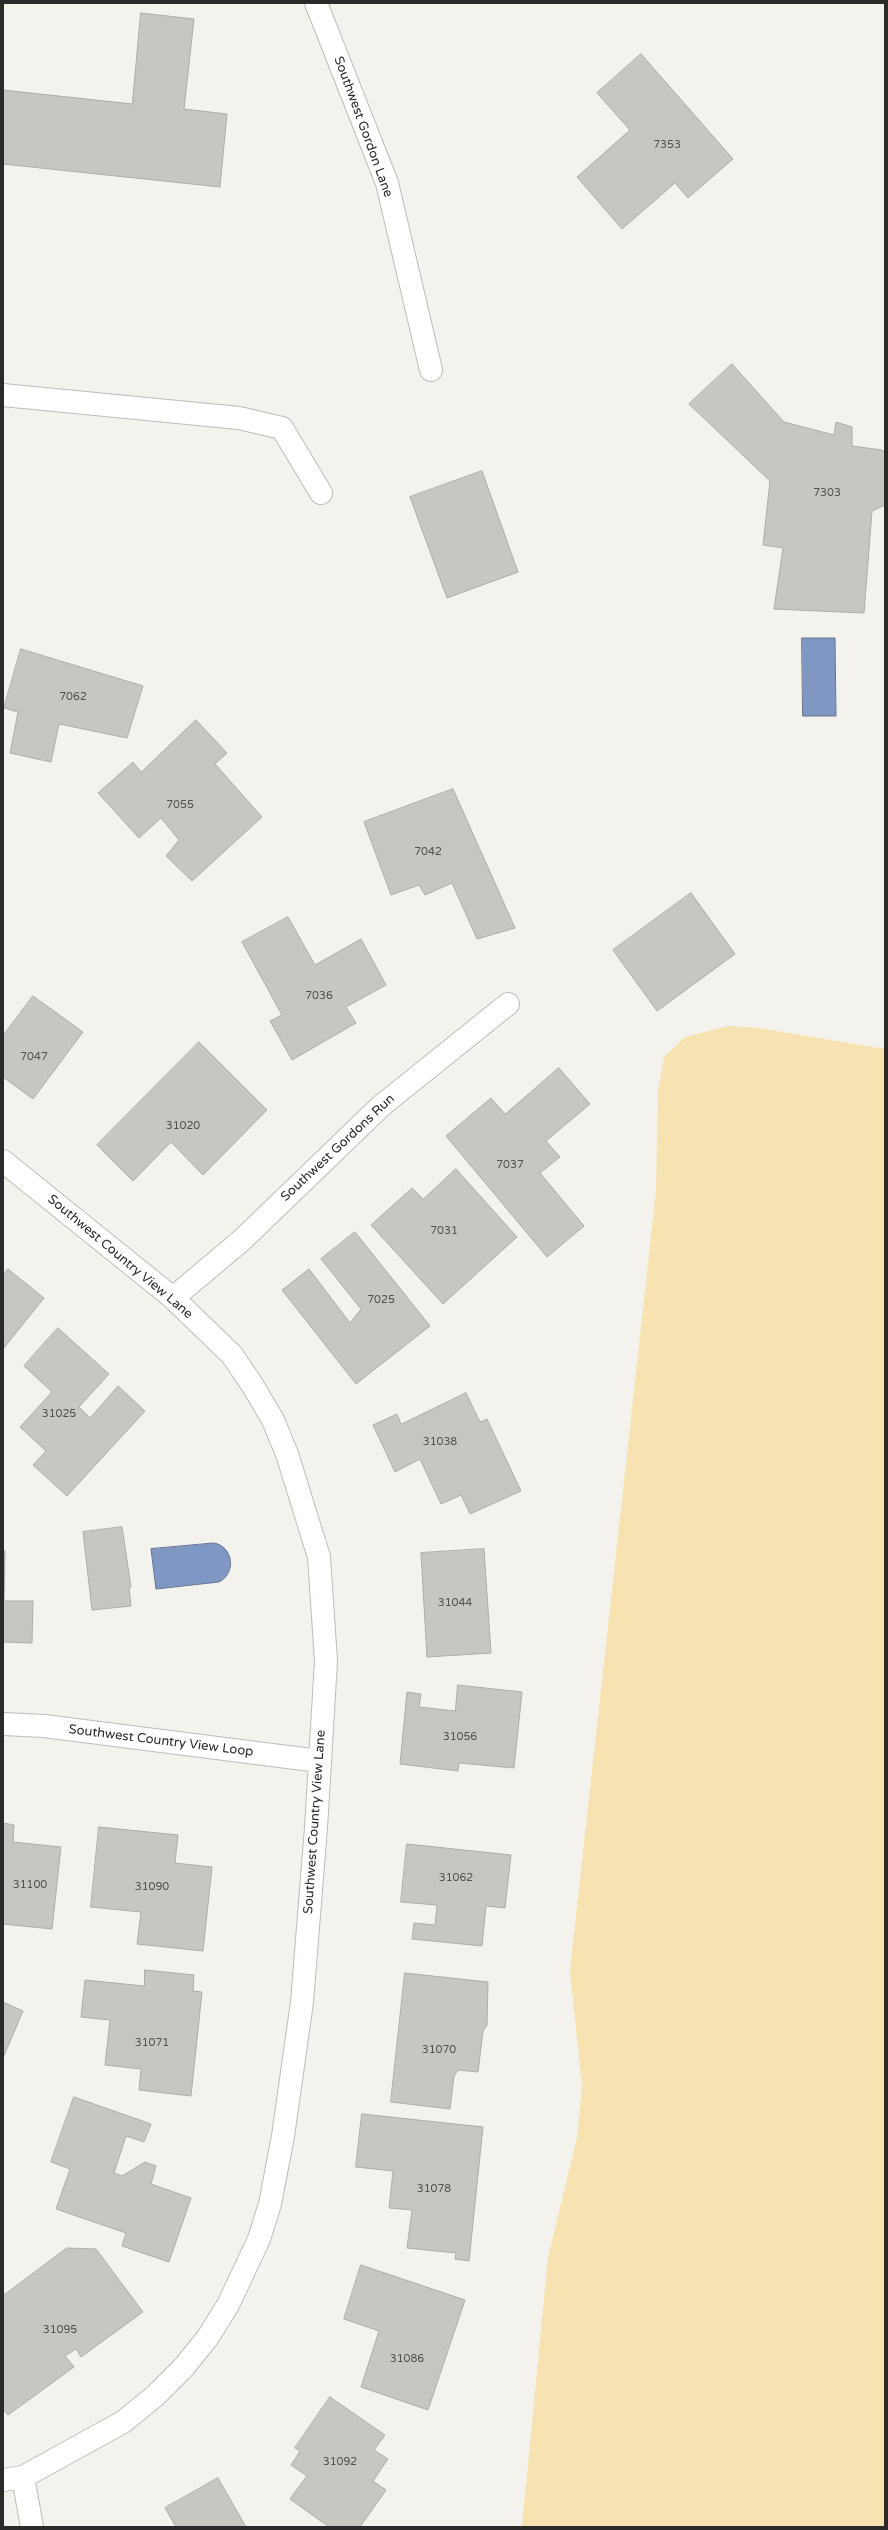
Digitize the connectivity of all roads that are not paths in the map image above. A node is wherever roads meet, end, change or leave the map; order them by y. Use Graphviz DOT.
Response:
graph roads {
  1 [pos="316,3"];
  2 [pos="431,370"];
  3 [pos="3,395"];
  4 [pos="321,493"];
  5 [pos="508,1004"];
  6 [pos="3,1161"];
  7 [pos="173,1298"];
  8 [pos="3,1724"];
  9 [pos="319,1761"];
  10 [pos="13,2478"];
  11 [pos="32,2527"];
  1 -- 2 [label="street, Southwest Gordon Lane"];
  3 -- 4 [label="street"];
  5 -- 7 [label="street, Southwest Gordons Run"];
  6 -- 7 [label="street, Southwest Country View Lane"];
  7 -- 9 [label="street, Southwest Country View Lane"];
  8 -- 9 [label="street, Southwest Country View Loop"];
  9 -- 10 [label="street, Southwest Country View Lane"];
  10 -- 11 [label="street"];
}
